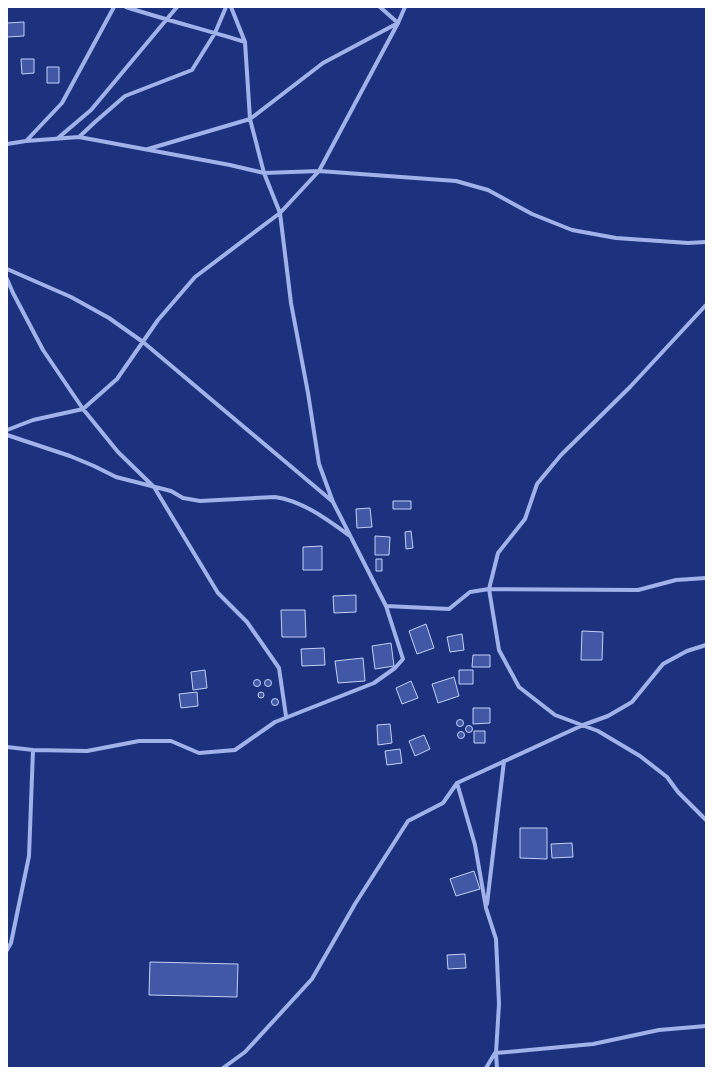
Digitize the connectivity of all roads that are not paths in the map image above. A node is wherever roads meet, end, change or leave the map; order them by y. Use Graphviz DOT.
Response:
graph roads {
  1 [pos="114,7"];
  2 [pos="126,7"];
  3 [pos="177,7"];
  4 [pos="226,7"];
  5 [pos="231,7"];
  6 [pos="380,7"];
  7 [pos="405,7"];
  8 [pos="166,20"];
  9 [pos="398,23"];
  10 [pos="215,33"];
  11 [pos="245,42"];
  12 [pos="250,119"];
  13 [pos="79,137"];
  14 [pos="57,138"];
  15 [pos="26,140"];
  16 [pos="7,144"];
  17 [pos="148,149"];
  18 [pos="319,171"];
  19 [pos="264,173"];
  20 [pos="280,213"];
  21 [pos="706,242"];
  22 [pos="7,269"];
  23 [pos="7,279"];
  24 [pos="706,305"];
  25 [pos="143,342"];
  26 [pos="83,409"];
  27 [pos="7,430"];
  28 [pos="7,435"];
  29 [pos="154,487"];
  30 [pos="333,502"];
  31 [pos="351,537"];
  32 [pos="706,578"];
  33 [pos="489,589"];
  34 [pos="386,606"];
  35 [pos="706,641"];
  36 [pos="706,645"];
  37 [pos="699,647"];
  38 [pos="286,716"];
  39 [pos="583,725"];
  40 [pos="7,747"];
  41 [pos="33,750"];
  42 [pos="504,761"];
  43 [pos="457,784"];
  44 [pos="706,820"];
  45 [pos="486,908"];
  46 [pos="7,950"];
  47 [pos="706,1026"];
  48 [pos="496,1052"];
  49 [pos="224,1068"];
  50 [pos="486,1068"];
  51 [pos="498,1068"];
  1 -- 15 [label="street"];
  2 -- 8 [label="street"];
  3 -- 8 [label="street"];
  4 -- 10 [label="street"];
  5 -- 11 [label="street"];
  6 -- 9 [label="street"];
  7 -- 9 [label="street"];
  8 -- 10 [label="street"];
  8 -- 14 [label="street"];
  9 -- 12 [label="street"];
  9 -- 18 [label="street"];
  10 -- 11 [label="street"];
  10 -- 13 [label="street"];
  11 -- 12 [label="street"];
  12 -- 17 [label="street"];
  12 -- 19 [label="street"];
  13 -- 14 [label="street"];
  13 -- 17 [label="street"];
  14 -- 15 [label="street"];
  15 -- 16 [label="street"];
  17 -- 19 [label="street"];
  18 -- 19 [label="street"];
  18 -- 20 [label="street"];
  18 -- 21 [label="street"];
  19 -- 20 [label="street"];
  20 -- 25 [label="street"];
  20 -- 30 [label="street"];
  22 -- 25 [label="street"];
  23 -- 26 [label="street"];
  24 -- 33 [label="street"];
  25 -- 26 [label="street"];
  25 -- 30 [label="street"];
  26 -- 27 [label="street"];
  26 -- 29 [label="street"];
  28 -- 29 [label="street"];
  29 -- 31 [label="street"];
  29 -- 38 [label="street"];
  30 -- 31 [label="street"];
  31 -- 34 [label="street"];
  32 -- 33 [label="street"];
  33 -- 34 [label="street"];
  33 -- 39 [label="street"];
  34 -- 38 [label="street"];
  35 -- 37 [label="street"];
  36 -- 37 [label="street"];
  37 -- 39 [label="street"];
  38 -- 41 [label="street"];
  39 -- 42 [label="street"];
  39 -- 44 [label="street"];
  40 -- 41 [label="street"];
  41 -- 46 [label="street"];
  42 -- 43 [label="street"];
  42 -- 45 [label="street"];
  43 -- 45 [label="street"];
  43 -- 49 [label="street"];
  45 -- 48 [label="street"];
  47 -- 48 [label="street"];
  48 -- 50 [label="street"];
  48 -- 51 [label="street"];
}
